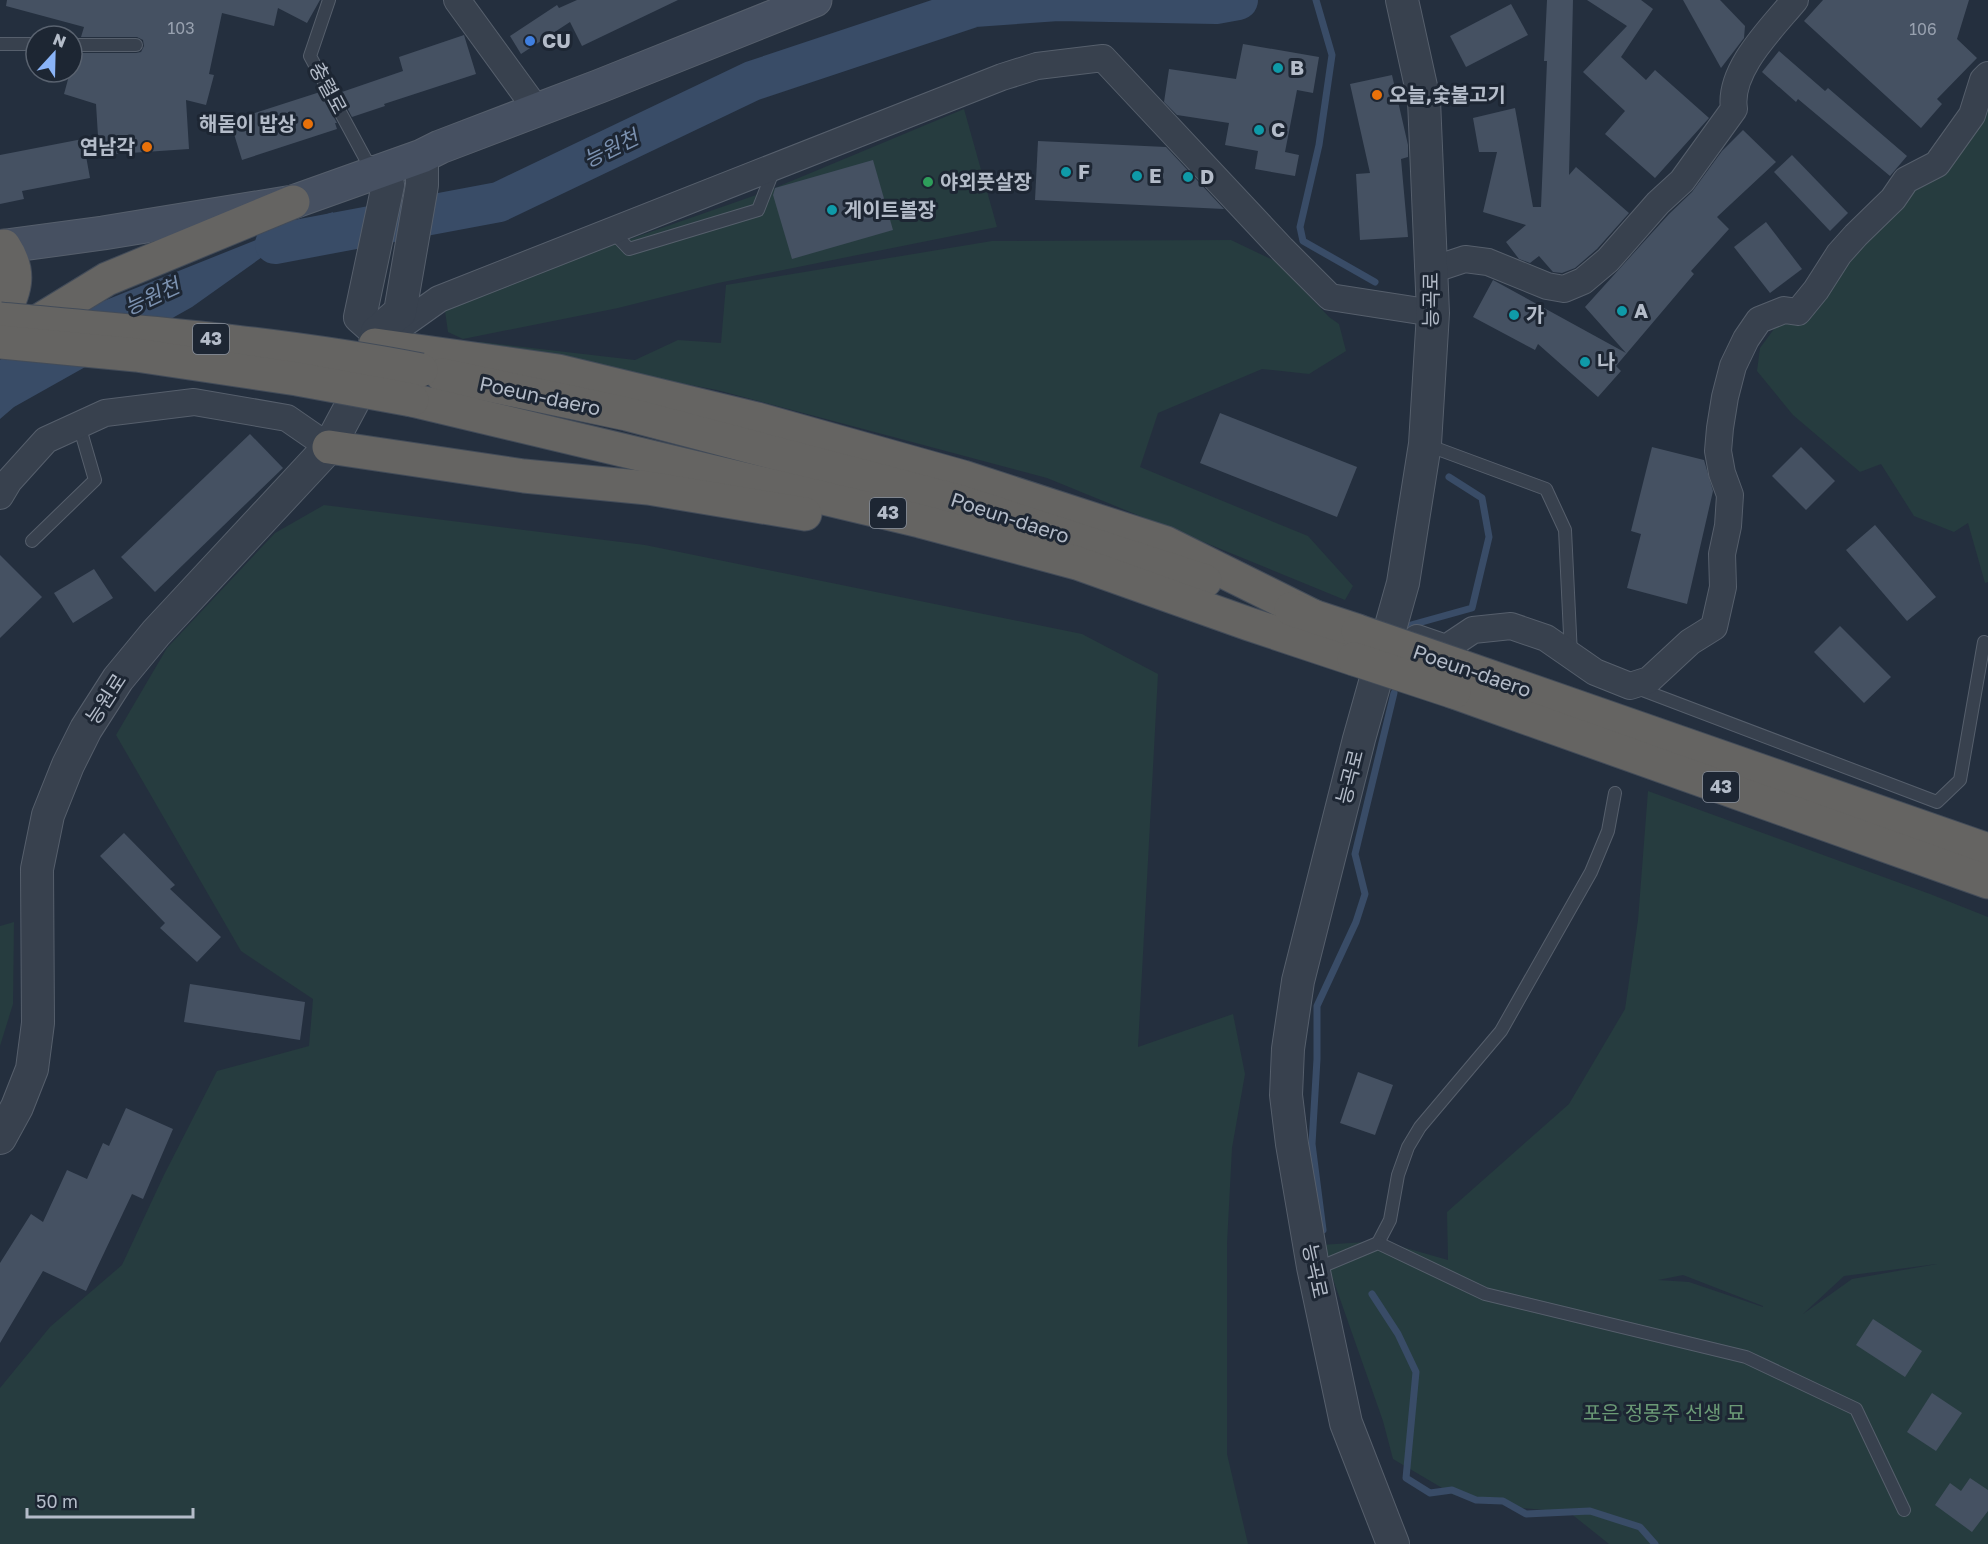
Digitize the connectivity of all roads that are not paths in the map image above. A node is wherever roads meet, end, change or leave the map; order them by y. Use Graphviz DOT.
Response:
graph roads {
  1 [pos="329,0"];
  2 [pos="457,0"];
  3 [pos="815,0"];
  4 [pos="1402,0"];
  5 [pos="1795,0"];
  6 [pos="0,44"];
  7 [pos="24,44"];
  8 [pos="84,45"];
  9 [pos="136,45"];
  10 [pos="1988,75"];
  11 [pos="537,110"];
  12 [pos="776,166"];
  13 [pos="422,170"];
  14 [pos="381,178"];
  15 [pos="293,202"];
  16 [pos="611,231"];
  17 [pos="2,247"];
  18 [pos="1432,270"];
  19 [pos="1433,313"];
  20 [pos="0,320"];
  21 [pos="378,326"];
  22 [pos="0,343"];
  23 [pos="417,385"];
  24 [pos="79,425"];
  25 [pos="1425,444"];
  26 [pos="329,447"];
  27 [pos="0,496"];
  28 [pos="32,541"];
  29 [pos="1313,616"];
  30 [pos="1249,624"];
  31 [pos="1367,639"];
  32 [pos="1984,642"];
  33 [pos="1571,655"];
  34 [pos="1457,679"];
  35 [pos="1630,686"];
  36 [pos="1615,793"];
  37 [pos="1988,850"];
  38 [pos="1988,882"];
  39 [pos="0,1138"];
  40 [pos="1377,1243"];
  41 [pos="1313,1267"];
  42 [pos="1904,1510"];
  43 [pos="1393,1544"];
  1 -- 14 [label="lane, 충렬로"];
  2 -- 11 [label="street"];
  3 -- 11 [label="main road"];
  4 -- 18 [label="street, 능곡로"];
  5 -- 18 [label="street"];
  6 -- 7 [label="lane"];
  8 -- 9 [label="lane"];
  10 -- 35 [label="street"];
  11 -- 13 [label="main road"];
  12 -- 16 [label="street"];
  12 -- 16 [label="lane"];
  12 -- 19 [label="street"];
  13 -- 14 [label="main road"];
  13 -- 21 [label="street"];
  14 -- 15 [label="main road"];
  14 -- 21 [label="street"];
  15 -- 17 [label="main road"];
  15 -- 22 [label="highway"];
  16 -- 21 [label="street"];
  17 -- 20 [label="highway"];
  18 -- 19 [label="street, 능곡로"];
  19 -- 25 [label="street, 능곡로"];
  20 -- 23 [label="highway, Poeun-daero / 43, bridge"];
  21 -- 26 [label="street, 능원로"];
  21 -- 29 [label="highway"];
  22 -- 23 [label="highway, 43, bridge"];
  23 -- 29 [label="highway, Poeun-daero / 43"];
  23 -- 30 [label="highway, Poeun-daero / 43"];
  24 -- 26 [label="street"];
  24 -- 27 [label="street"];
  24 -- 28 [label="lane"];
  25 -- 31 [label="street, 능곡로"];
  25 -- 33 [label="lane"];
  26 -- 30 [label="highway"];
  26 -- 39 [label="street, 능원로"];
  29 -- 31 [label="highway, Poeun-daero / 43"];
  30 -- 31 [label="highway, Poeun-daero / 43"];
  31 -- 33 [label="street"];
  31 -- 34 [label="highway, 43, bridge"];
  31 -- 41 [label="street, 능곡로"];
  32 -- 35 [label="lane"];
  33 -- 35 [label="street"];
  34 -- 37 [label="highway, Poeun-daero / 43"];
  34 -- 38 [label="highway, Poeun-daero / 43"];
  36 -- 40 [label="lane"];
  40 -- 41 [label="lane"];
  40 -- 42 [label="lane"];
  41 -- 43 [label="street, 능곡로"];
}
